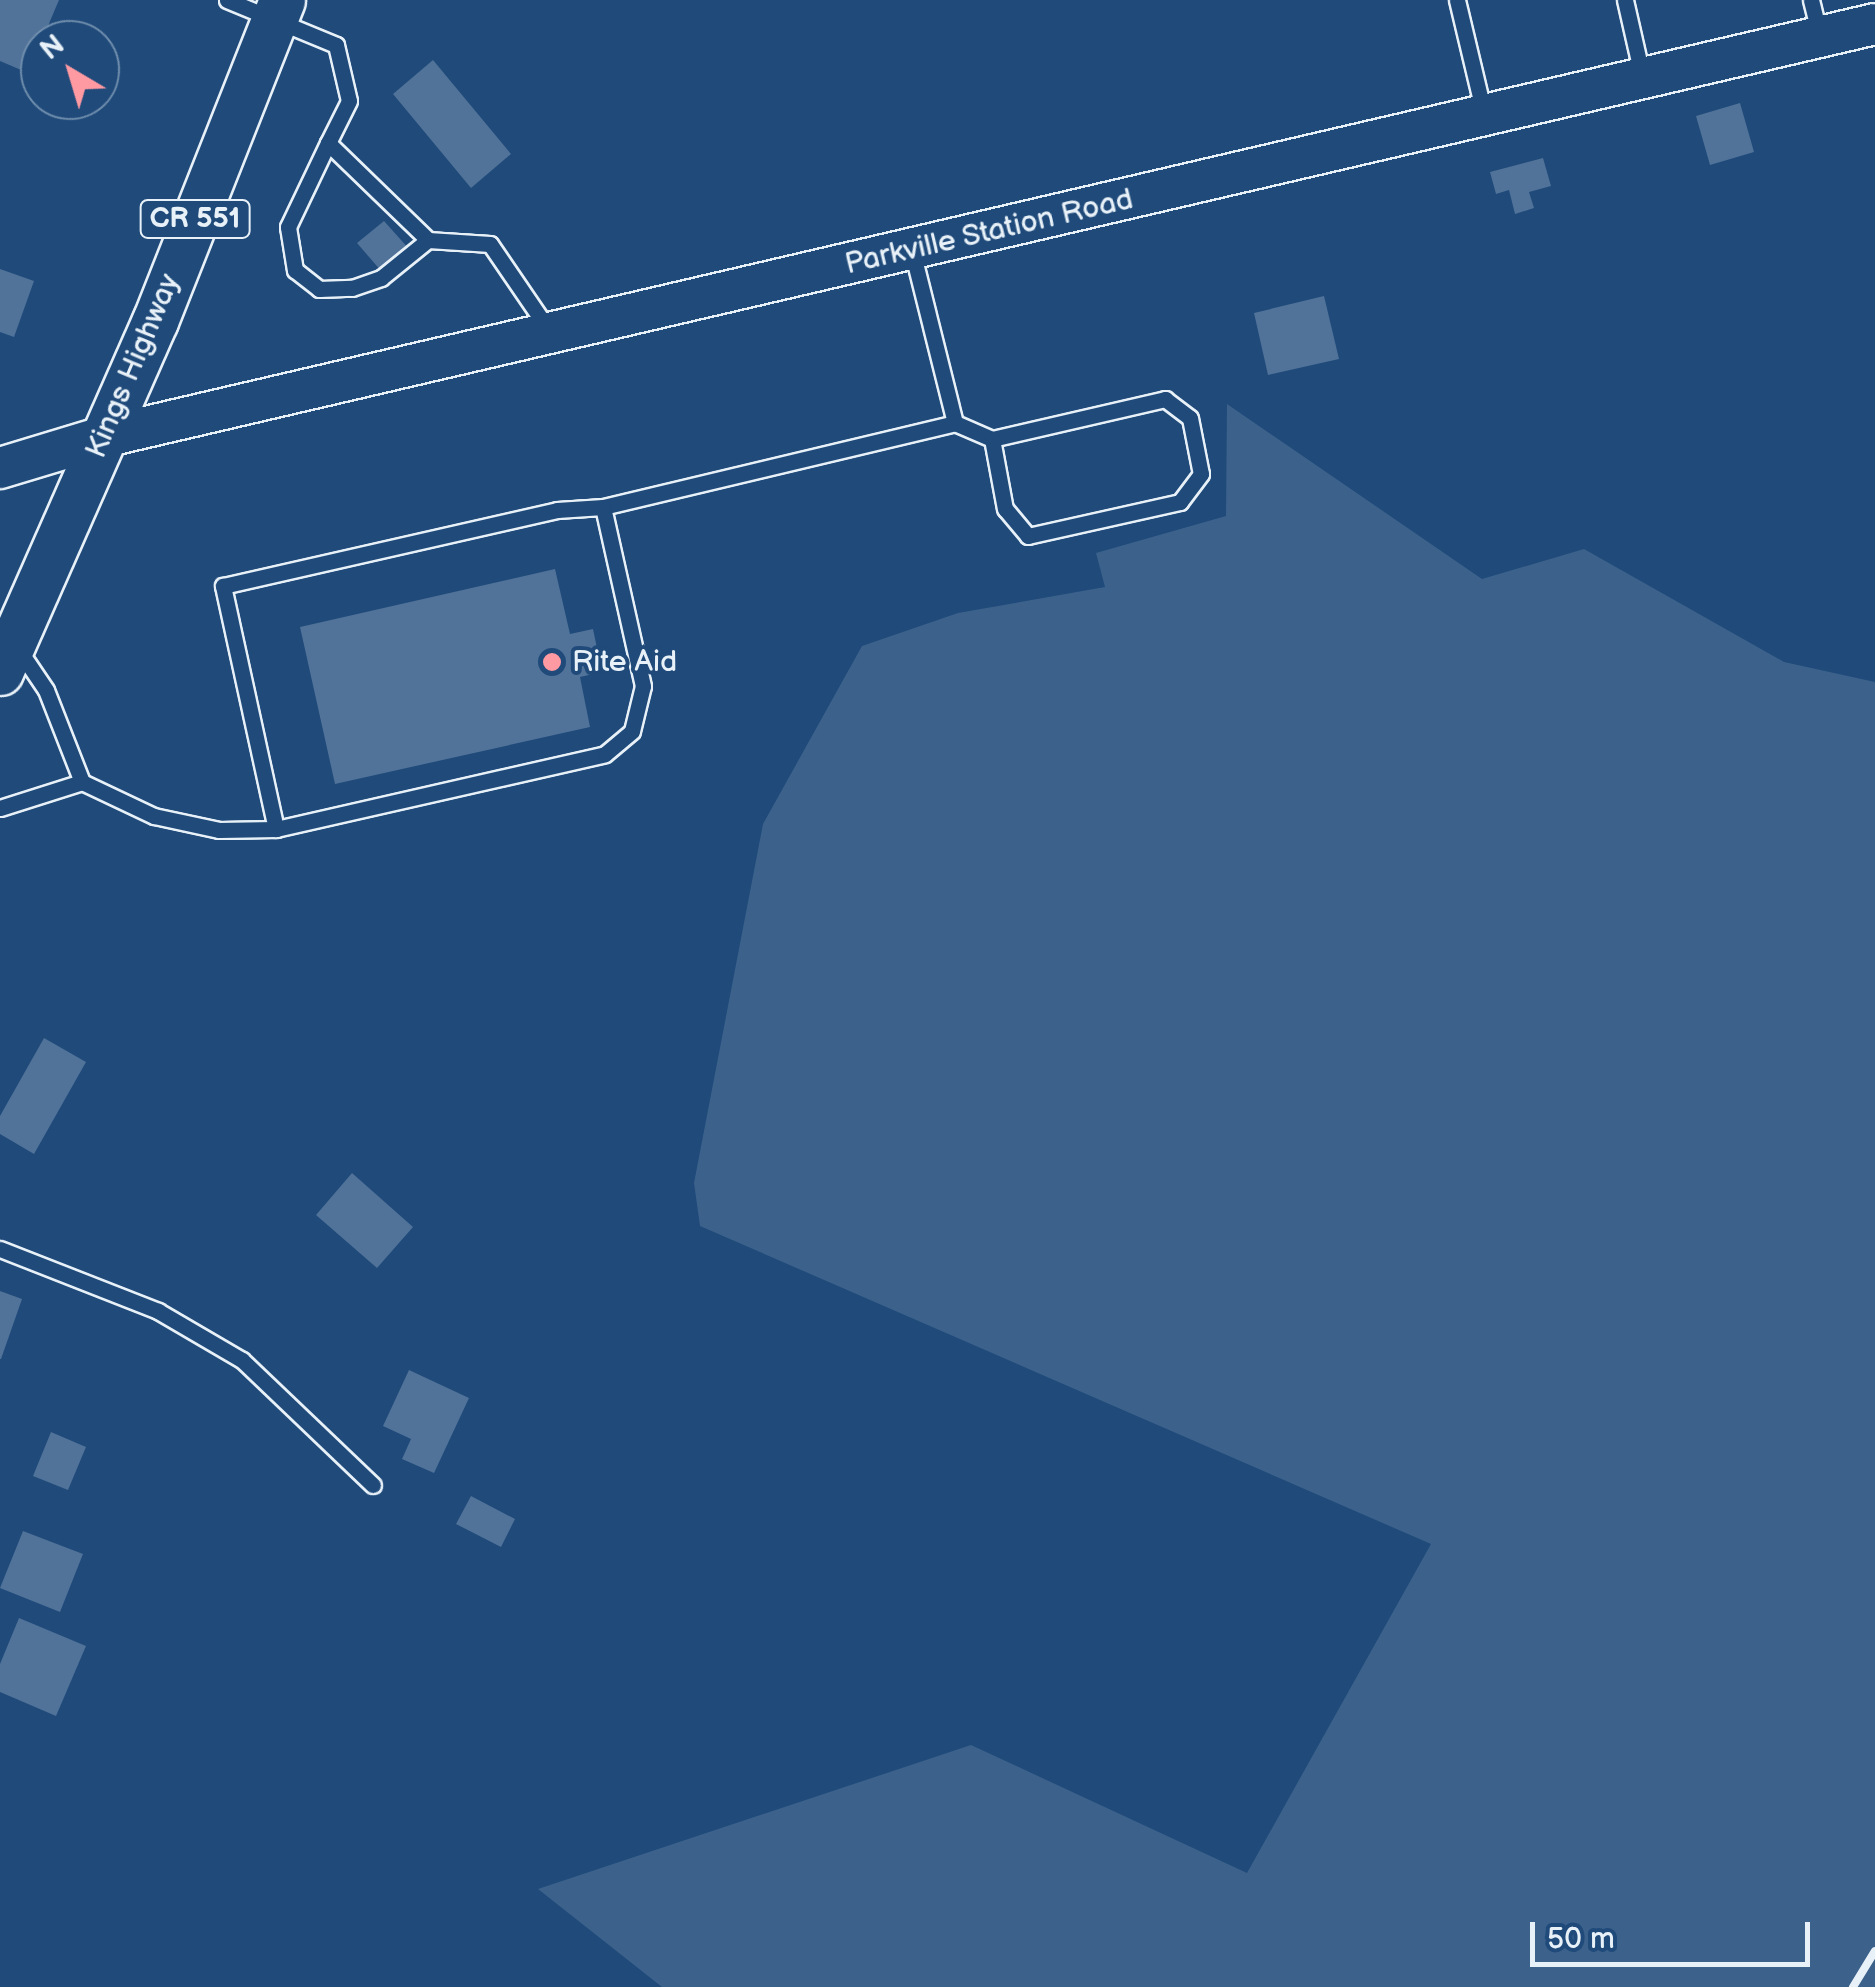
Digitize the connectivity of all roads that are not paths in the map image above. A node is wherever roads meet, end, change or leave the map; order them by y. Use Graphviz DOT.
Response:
graph roads {
  1 [pos="227,0"];
  2 [pos="1457,0"];
  3 [pos="1626,0"];
  4 [pos="279,7"];
  5 [pos="1815,19"];
  6 [pos="1875,24"];
  7 [pos="1643,79"];
  8 [pos="1484,116"];
  9 [pos="328,143"];
  10 [pos="428,240"];
  11 [pos="912,251"];
  12 [pos="552,335"];
  13 [pos="955,423"];
  14 [pos="103,436"];
  15 [pos="992,439"];
  16 [pos="0,468"];
  17 [pos="603,507"];
  18 [pos="7,657"];
  19 [pos="82,782"];
  20 [pos="0,808"];
  21 [pos="276,829"];
  22 [pos="0,1250"];
  23 [pos="373,1485"];
  1 -- 4 [label="lane"];
  2 -- 8 [label="lane"];
  3 -- 7 [label="lane"];
  4 -- 9 [label="lane"];
  4 -- 14 [label="main road, Kings Highway / CR 551"];
  5 -- 6 [label="main road, Parkville Station Road"];
  5 -- 7 [label="main road, Parkville Station Road"];
  7 -- 8 [label="main road, Parkville Station Road"];
  8 -- 11 [label="main road, Parkville Station Road"];
  9 -- 10 [label="lane"];
  9 -- 10 [label="lane"];
  10 -- 12 [label="lane"];
  11 -- 12 [label="main road, Parkville Station Road"];
  11 -- 13 [label="lane"];
  12 -- 14 [label="main road, Parkville Station Road"];
  13 -- 15 [label="lane"];
  13 -- 17 [label="lane"];
  14 -- 16 [label="main road, Parkville Station Road"];
  14 -- 18 [label="main road, Kings Highway / CR 551"];
  15 -- 15 [label="lane"];
  17 -- 21 [label="lane"];
  17 -- 21 [label="lane"];
  18 -- 19 [label="lane"];
  19 -- 20 [label="lane"];
  19 -- 21 [label="lane"];
  22 -- 23 [label="lane"];
}
